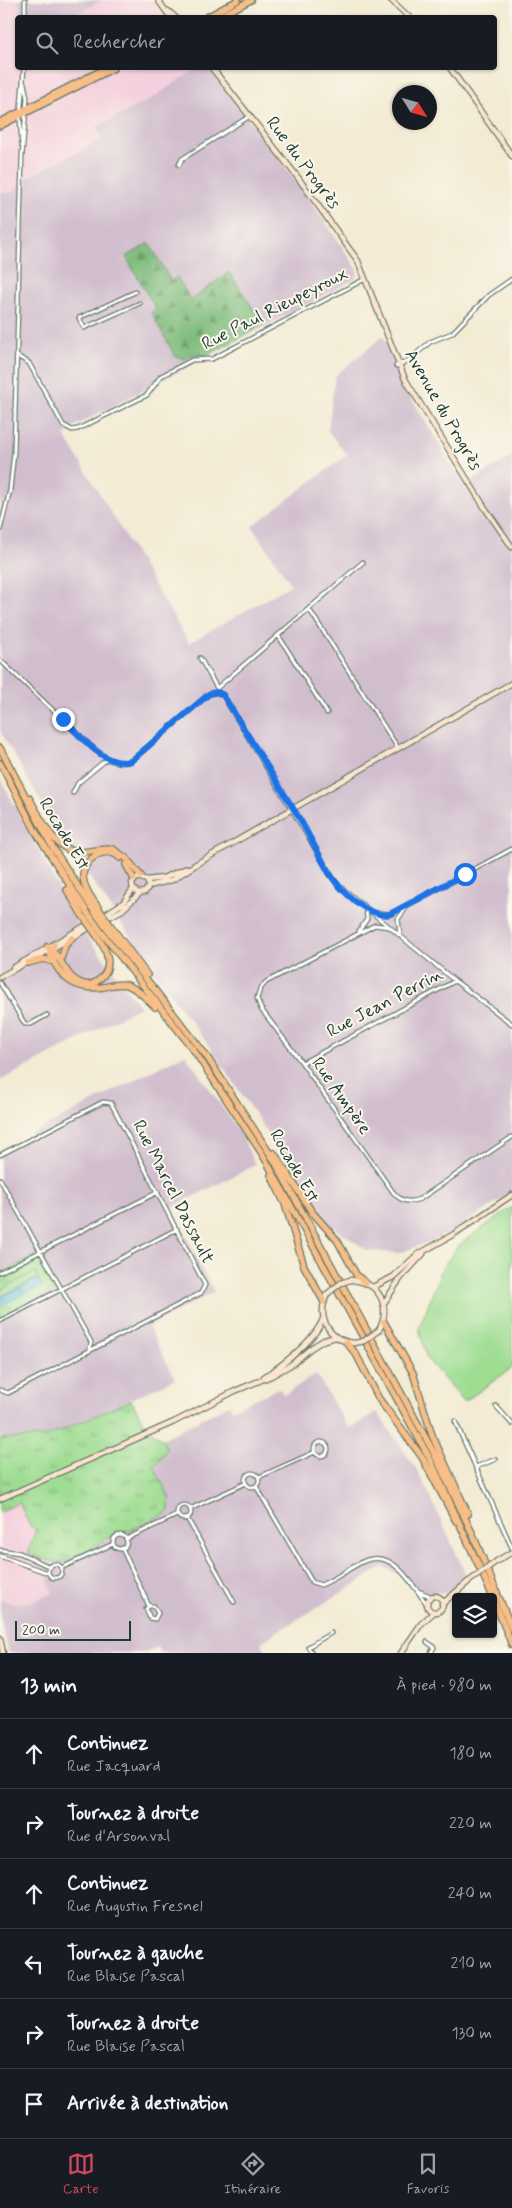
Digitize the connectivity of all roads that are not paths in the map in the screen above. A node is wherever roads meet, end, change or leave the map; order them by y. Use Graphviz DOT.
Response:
graph roads {
  1 [pos="25,0"];
  2 [pos="158,0"];
  3 [pos="238,0"];
  4 [pos="251,0"];
  5 [pos="391,0"];
  6 [pos="165,9"];
  7 [pos="25,15"];
  8 [pos="169,15"];
  9 [pos="172,15"];
  10 [pos="210,15"];
  11 [pos="222,15"];
  12 [pos="407,15"];
  13 [pos="24,70"];
  14 [pos="102,70"];
  15 [pos="110,70"];
  16 [pos="214,70"];
  17 [pos="451,70"];
  18 [pos="24,112"];
  19 [pos="250,116"];
  20 [pos="0,121"];
  21 [pos="0,126"];
  22 [pos="22,156"];
  23 [pos="512,156"];
  24 [pos="179,165"];
  25 [pos="365,279"];
  26 [pos="512,279"];
  27 [pos="135,292"];
  28 [pos="140,302"];
  29 [pos="17,356"];
  30 [pos="397,366"];
  31 [pos="0,530"];
  32 [pos="512,547"];
  33 [pos="363,562"];
  34 [pos="309,609"];
  35 [pos="278,635"];
  36 [pos="200,658"];
  37 [pos="0,660"];
  38 [pos="512,683"];
  39 [pos="217,690"];
  40 [pos="327,713"];
  41 [pos="0,748"];
  42 [pos="398,748"];
  43 [pos="107,759"];
  44 [pos="0,763"];
  45 [pos="12,773"];
  46 [pos="73,793"];
  47 [pos="293,808"];
  48 [pos="512,849"];
  49 [pos="198,863"];
  50 [pos="141,876"];
  51 [pos="134,879"];
  52 [pos="147,880"];
  53 [pos="148,886"];
  54 [pos="133,889"];
  55 [pos="140,893"];
  56 [pos="410,905"];
  57 [pos="365,907"];
  58 [pos="90,910"];
  59 [pos="370,911"];
  60 [pos="389,927"];
  61 [pos="104,931"];
  62 [pos="357,933"];
  63 [pos="401,936"];
  64 [pos="72,938"];
  65 [pos="51,947"];
  66 [pos="60,958"];
  67 [pos="54,962"];
  68 [pos="28,964"];
  69 [pos="0,977"];
  70 [pos="455,981"];
  71 [pos="0,983"];
  72 [pos="166,1014"];
  73 [pos="47,1015"];
  74 [pos="512,1024"];
  75 [pos="302,1063"];
  76 [pos="260,1136"];
  77 [pos="512,1137"];
  78 [pos="0,1155"];
  79 [pos="263,1155"];
  80 [pos="0,1178"];
  81 [pos="158,1192"];
  82 [pos="512,1195"];
  83 [pos="176,1229"];
  84 [pos="432,1246"];
  85 [pos="40,1252"];
  86 [pos="0,1272"];
  87 [pos="366,1283"];
  88 [pos="373,1287"];
  89 [pos="62,1289"];
  90 [pos="324,1302"];
  91 [pos="384,1303"];
  92 [pos="323,1319"];
  93 [pos="0,1321"];
  94 [pos="384,1322"];
  95 [pos="336,1338"];
  96 [pos="346,1342"];
  97 [pos="91,1350"];
  98 [pos="257,1382"];
  99 [pos="0,1390"];
  100 [pos="496,1406"];
  101 [pos="455,1421"];
  102 [pos="512,1424"];
  103 [pos="314,1452"];
  104 [pos="496,1459"];
  105 [pos="476,1468"];
  106 [pos="259,1478"];
  107 [pos="246,1483"];
  108 [pos="256,1486"];
  109 [pos="0,1500"];
  110 [pos="190,1509"];
  111 [pos="177,1515"];
  112 [pos="187,1518"];
  113 [pos="473,1534"];
  114 [pos="126,1539"];
  115 [pos="113,1544"];
  116 [pos="472,1546"];
  117 [pos="122,1548"];
  118 [pos="512,1548"];
  119 [pos="0,1550"];
  120 [pos="512,1552"];
  121 [pos="20,1553"];
  122 [pos="0,1556"];
  123 [pos="17,1562"];
  124 [pos="38,1562"];
  125 [pos="50,1567"];
  126 [pos="61,1568"];
  127 [pos="36,1569"];
  128 [pos="48,1573"];
  129 [pos="415,1590"];
  130 [pos="491,1593"];
  131 [pos="451,1595"];
  132 [pos="432,1597"];
  133 [pos="438,1597"];
  134 [pos="234,1602"];
  135 [pos="442,1604"];
  136 [pos="427,1605"];
  137 [pos="149,1606"];
  138 [pos="497,1608"];
  139 [pos="434,1612"];
  140 [pos="421,1624"];
  141 [pos="512,1629"];
  142 [pos="331,1633"];
  143 [pos="0,1638"];
  144 [pos="427,1642"];
  145 [pos="512,1645"];
  146 [pos="3,1653"];
  147 [pos="312,1653"];
  148 [pos="402,1653"];
  149 [pos="431,1653"];
  1 -- 7 [label="street"];
  2 -- 6 [label="street"];
  3 -- 10 [label="main road"];
  4 -- 11 [label="main road"];
  5 -- 12 [label="street"];
  6 -- 8 [label="street"];
  6 -- 9 [label="street"];
  13 -- 18 [label="street"];
  14 -- 18 [label="main road"];
  15 -- 18 [label="main road"];
  16 -- 19 [label="street, Rue du Progrès"];
  17 -- 23 [label="street"];
  18 -- 20 [label="main road"];
  18 -- 21 [label="main road"];
  18 -- 22 [label="street"];
  18 -- 22 [label="street"];
  19 -- 24 [label="street"];
  19 -- 25 [label="street, Rue du Progrès"];
  22 -- 29 [label="street"];
  25 -- 29 [label="street, Rue Paul Rieupeyroux"];
  25 -- 30 [label="street, Avenue du Progrès"];
  26 -- 30 [label="street"];
  27 -- 28 [label="street"];
  29 -- 31 [label="street"];
  30 -- 32 [label="street, Avenue du Progrès"];
  33 -- 34 [label="street"];
  34 -- 35 [label="street"];
  34 -- 42 [label="street"];
  35 -- 39 [label="street"];
  35 -- 40 [label="street"];
  36 -- 39 [label="street"];
  37 -- 43 [label="street"];
  38 -- 42 [label="street"];
  39 -- 43 [label="street"];
  39 -- 47 [label="street"];
  41 -- 45 [label="highway, Rocade Est"];
  42 -- 47 [label="street"];
  43 -- 46 [label="street"];
  44 -- 58 [label="highway, Rocade Est"];
  45 -- 50 [label="highway"];
  45 -- 58 [label="highway, Rocade Est"];
  47 -- 49 [label="street"];
  47 -- 57 [label="street"];
  48 -- 56 [label="street"];
  49 -- 52 [label="street"];
  49 -- 53 [label="street"];
  50 -- 51 [label="street"];
  50 -- 52 [label="street"];
  51 -- 54 [label="street"];
  51 -- 58 [label="highway"];
  52 -- 53 [label="street"];
  53 -- 55 [label="street"];
  54 -- 55 [label="street"];
  54 -- 65 [label="street"];
  55 -- 64 [label="street"];
  56 -- 59 [label="street"];
  56 -- 63 [label="street"];
  57 -- 59 [label="street"];
  57 -- 62 [label="street"];
  58 -- 61 [label="highway, Rocade Est, bridge"];
  58 -- 61 [label="highway, bridge"];
  59 -- 60 [label="street"];
  60 -- 62 [label="street, Rue Ampère"];
  60 -- 63 [label="street"];
  61 -- 66 [label="highway"];
  61 -- 72 [label="highway, Rocade Est"];
  61 -- 76 [label="highway, Rocade Est"];
  62 -- 75 [label="street, Rue Ampère"];
  63 -- 70 [label="street"];
  64 -- 65 [label="street"];
  64 -- 66 [label="highway"];
  65 -- 66 [label="highway"];
  65 -- 67 [label="highway"];
  65 -- 68 [label="street"];
  65 -- 69 [label="street"];
  67 -- 68 [label="highway"];
  67 -- 72 [label="highway"];
  68 -- 69 [label="street"];
  70 -- 74 [label="street"];
  70 -- 75 [label="street, Rue Jean Perrin"];
  71 -- 73 [label="street"];
  72 -- 79 [label="highway, Rocade Est"];
  75 -- 77 [label="street, Rue Ampère"];
  76 -- 87 [label="highway"];
  76 -- 113 [label="highway, Rocade Est"];
  78 -- 81 [label="street, Rue Marcel Dassault"];
  79 -- 90 [label="highway"];
  79 -- 116 [label="highway, Rocade Est"];
  80 -- 85 [label="street"];
  81 -- 83 [label="street, Rue Marcel Dassault"];
  81 -- 85 [label="street"];
  82 -- 84 [label="street"];
  83 -- 89 [label="street"];
  83 -- 97 [label="street, Rue Marcel Dassault"];
  84 -- 88 [label="street"];
  84 -- 91 [label="street"];
  85 -- 86 [label="street"];
  85 -- 89 [label="street"];
  87 -- 88 [label="street"];
  87 -- 90 [label="street, bridge"];
  88 -- 91 [label="street"];
  89 -- 93 [label="street"];
  89 -- 97 [label="street"];
  90 -- 92 [label="street"];
  91 -- 94 [label="street"];
  92 -- 95 [label="street"];
  92 -- 98 [label="street"];
  94 -- 96 [label="street, bridge"];
  94 -- 113 [label="highway"];
  95 -- 96 [label="street"];
  95 -- 98 [label="street"];
  96 -- 116 [label="highway"];
  97 -- 99 [label="street, Rue Marcel Dassault"];
  98 -- 109 [label="street"];
  100 -- 102 [label="street"];
  101 -- 105 [label="street"];
  103 -- 103 [label="street"];
  103 -- 106 [label="street"];
  104 -- 105 [label="street"];
  105 -- 118 [label="street"];
  106 -- 107 [label="street"];
  106 -- 108 [label="street"];
  107 -- 108 [label="street"];
  107 -- 110 [label="street"];
  108 -- 129 [label="street"];
  110 -- 111 [label="street"];
  110 -- 112 [label="street"];
  111 -- 112 [label="street"];
  111 -- 114 [label="street"];
  112 -- 134 [label="street"];
  113 -- 141 [label="highway, Rocade Est"];
  114 -- 115 [label="street"];
  114 -- 117 [label="street"];
  115 -- 117 [label="street"];
  115 -- 126 [label="street"];
  116 -- 130 [label="highway, Rocade Est"];
  117 -- 137 [label="street"];
  119 -- 121 [label="street"];
  120 -- 131 [label="street, bridge"];
  121 -- 123 [label="street"];
  121 -- 124 [label="street"];
  122 -- 123 [label="street"];
  123 -- 127 [label="street"];
  124 -- 125 [label="street"];
  124 -- 127 [label="street"];
  125 -- 126 [label="street"];
  125 -- 128 [label="street"];
  126 -- 128 [label="street"];
  127 -- 128 [label="street"];
  129 -- 132 [label="street"];
  129 -- 136 [label="street"];
  131 -- 133 [label="street"];
  131 -- 135 [label="street"];
  132 -- 133 [label="street"];
  132 -- 136 [label="street"];
  133 -- 135 [label="street"];
  135 -- 139 [label="street"];
  136 -- 139 [label="street"];
  136 -- 140 [label="street"];
  138 -- 145 [label="highway, Rocade Est"];
  139 -- 140 [label="street"];
  140 -- 148 [label="street"];
  142 -- 147 [label="street"];
  143 -- 146 [label="street"];
  144 -- 149 [label="street"];
}
